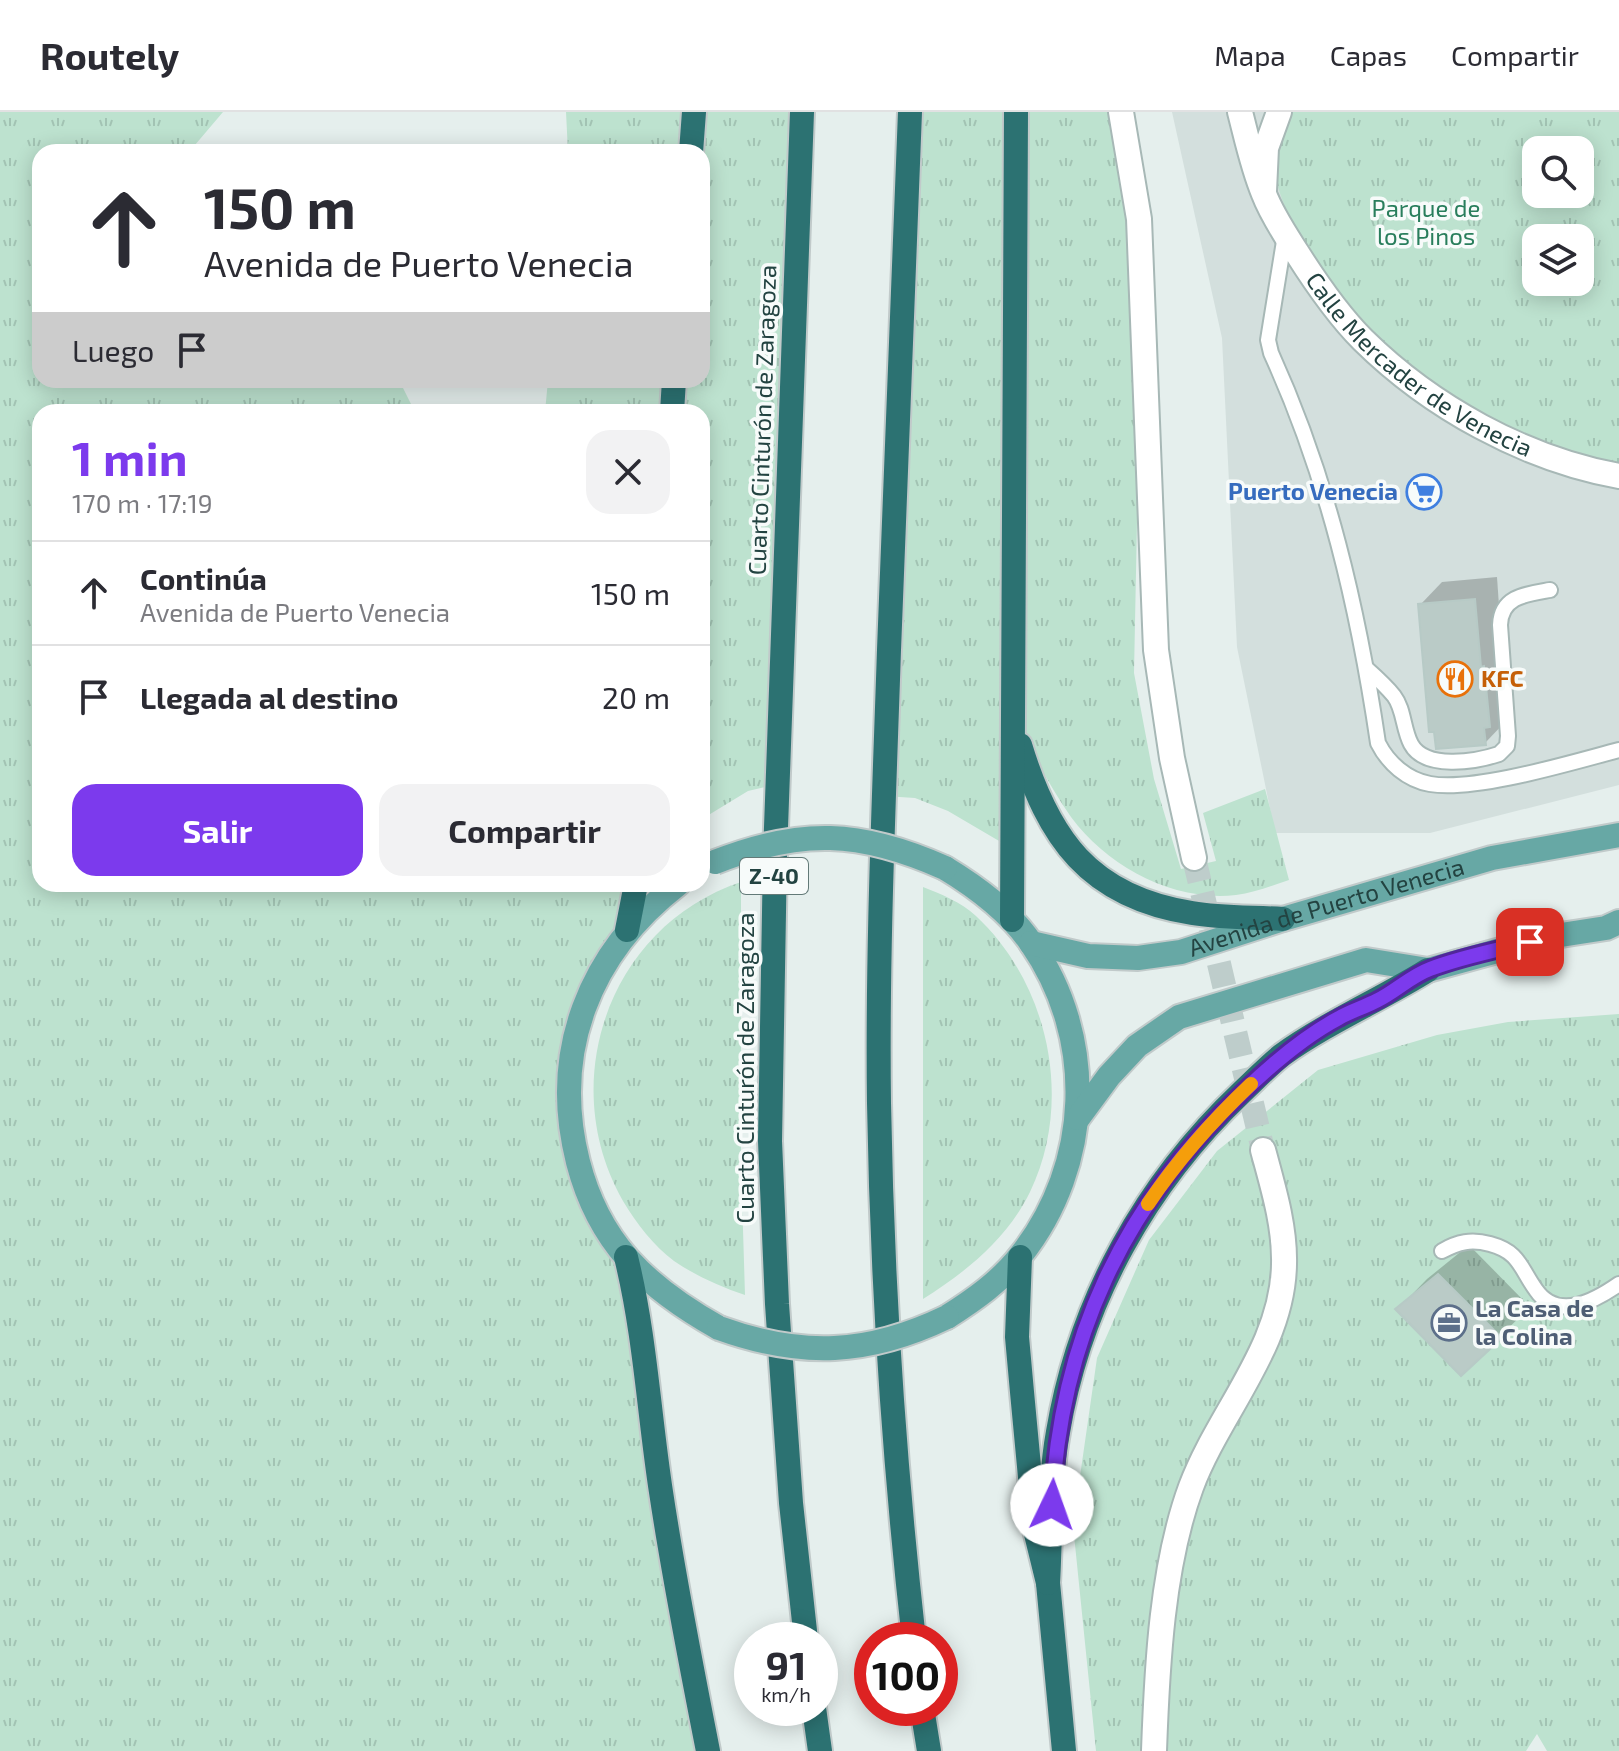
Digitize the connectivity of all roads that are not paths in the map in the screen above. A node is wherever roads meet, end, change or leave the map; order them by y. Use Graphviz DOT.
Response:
graph roads {
  1 [pos="694,112"];
  2 [pos="802,112"];
  3 [pos="910,112"];
  4 [pos="1016,112"];
  5 [pos="1121,112"];
  6 [pos="1240,112"];
  7 [pos="1279,112"];
  8 [pos="692,144"];
  9 [pos="1264,195"];
  10 [pos="1285,234"];
  11 [pos="1619,476"];
  12 [pos="1550,590"];
  13 [pos="1367,668"];
  14 [pos="1013,721"];
  15 [pos="1619,750"];
  16 [pos="1619,835"];
  17 [pos="1194,858"];
  18 [pos="710,865"];
  19 [pos="634,892"];
  20 [pos="667,892"];
  21 [pos="1283,919"];
  22 [pos="1012,920"];
  23 [pos="1615,928"];
  24 [pos="627,930"];
  25 [pos="1031,943"];
  26 [pos="1428,970"];
  27 [pos="1078,1118"];
  28 [pos="1263,1150"];
  29 [pos="1442,1251"];
  30 [pos="626,1257"];
  31 [pos="1020,1257"];
  32 [pos="1619,1284"];
  33 [pos="1048,1583"];
  34 [pos="804,1622"];
  35 [pos="912,1622"];
  36 [pos="817,1726"];
  37 [pos="925,1726"];
  38 [pos="708,1751"];
  39 [pos="820,1751"];
  40 [pos="929,1751"];
  41 [pos="1064,1751"];
  42 [pos="1154,1751"];
  1 -- 8 [label="highway"];
  2 -- 34 [label="highway, Cuarto Cinturón de Zaragoza / Z-40"];
  3 -- 35 [label="highway"];
  4 -- 14 [label="highway"];
  5 -- 17 [label="street"];
  6 -- 9 [label="street, Calle Mercader de Venecia"];
  7 -- 9 [label="street"];
  9 -- 10 [label="street, Calle Mercader de Venecia"];
  10 -- 11 [label="street, Calle Mercader de Venecia"];
  10 -- 13 [label="lane"];
  12 -- 13 [label="lane"];
  13 -- 15 [label="lane"];
  14 -- 21 [label="highway"];
  14 -- 22 [label="highway"];
  16 -- 21 [label="main road, Avenida de Puerto Venecia"];
  18 -- 22 [label="main road, bridge"];
  19 -- 24 [label="highway"];
  20 -- 24 [label="main road"];
  21 -- 25 [label="main road, Avenida de Puerto Venecia"];
  22 -- 25 [label="main road"];
  23 -- 26 [label="main road"];
  24 -- 30 [label="main road"];
  25 -- 27 [label="main road"];
  26 -- 27 [label="main road"];
  26 -- 33 [label="highway"];
  27 -- 31 [label="main road"];
  28 -- 42 [label="street"];
  29 -- 32 [label="lane"];
  30 -- 31 [label="main road, bridge"];
  30 -- 38 [label="highway"];
  31 -- 33 [label="highway"];
  33 -- 41 [label="highway"];
  36 -- 39 [label="highway"];
  37 -- 40 [label="highway"];
}
